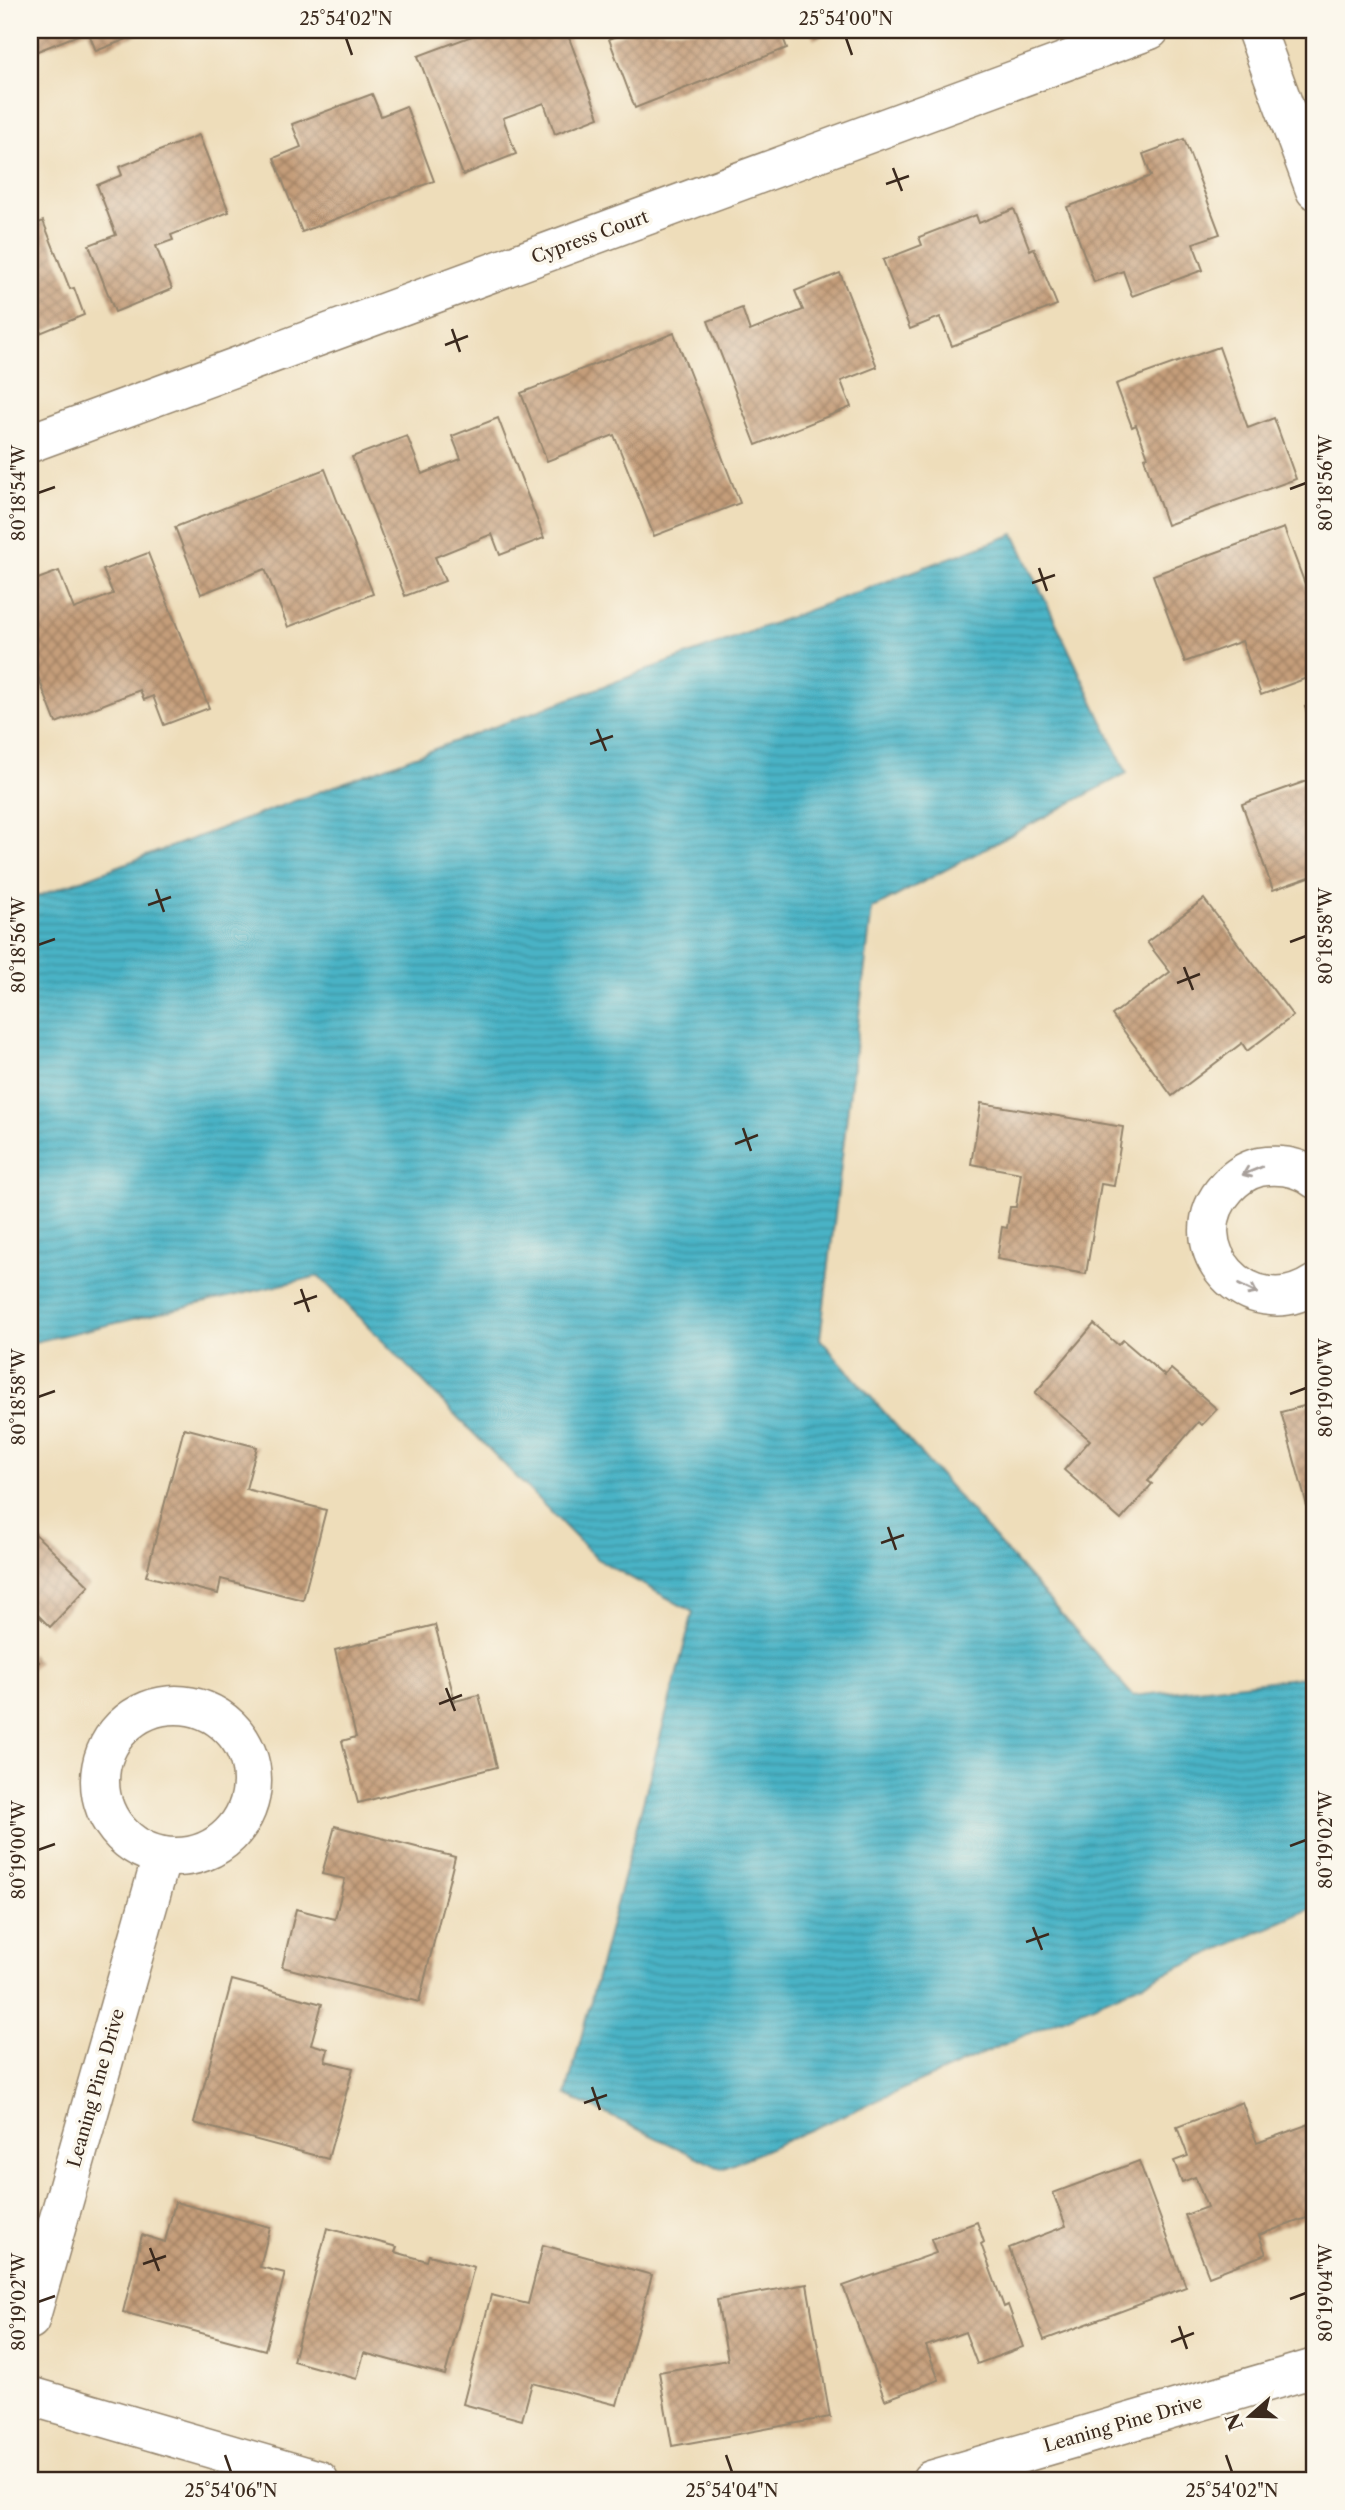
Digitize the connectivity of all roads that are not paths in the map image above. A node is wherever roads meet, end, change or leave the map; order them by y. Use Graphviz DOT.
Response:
graph roads {
  1 [pos="1150,30"];
  2 [pos="1256,30"];
  3 [pos="1315,190"];
  4 [pos="30,443"];
  5 [pos="1315,1179"];
  6 [pos="1315,1284"];
  7 [pos="162,1856"];
  8 [pos="30,2320"];
  9 [pos="1315,2368"];
  10 [pos="30,2396"];
  11 [pos="318,2480"];
  12 [pos="931,2480"];
  1 -- 4 [label="street, Cypress Court"];
  2 -- 3 [label="street"];
  5 -- 6 [label="street, one-way"];
  7 -- 8 [label="street, Leaning Pine Drive"];
  9 -- 12 [label="street, Leaning Pine Drive"];
  10 -- 11 [label="street"];
}
